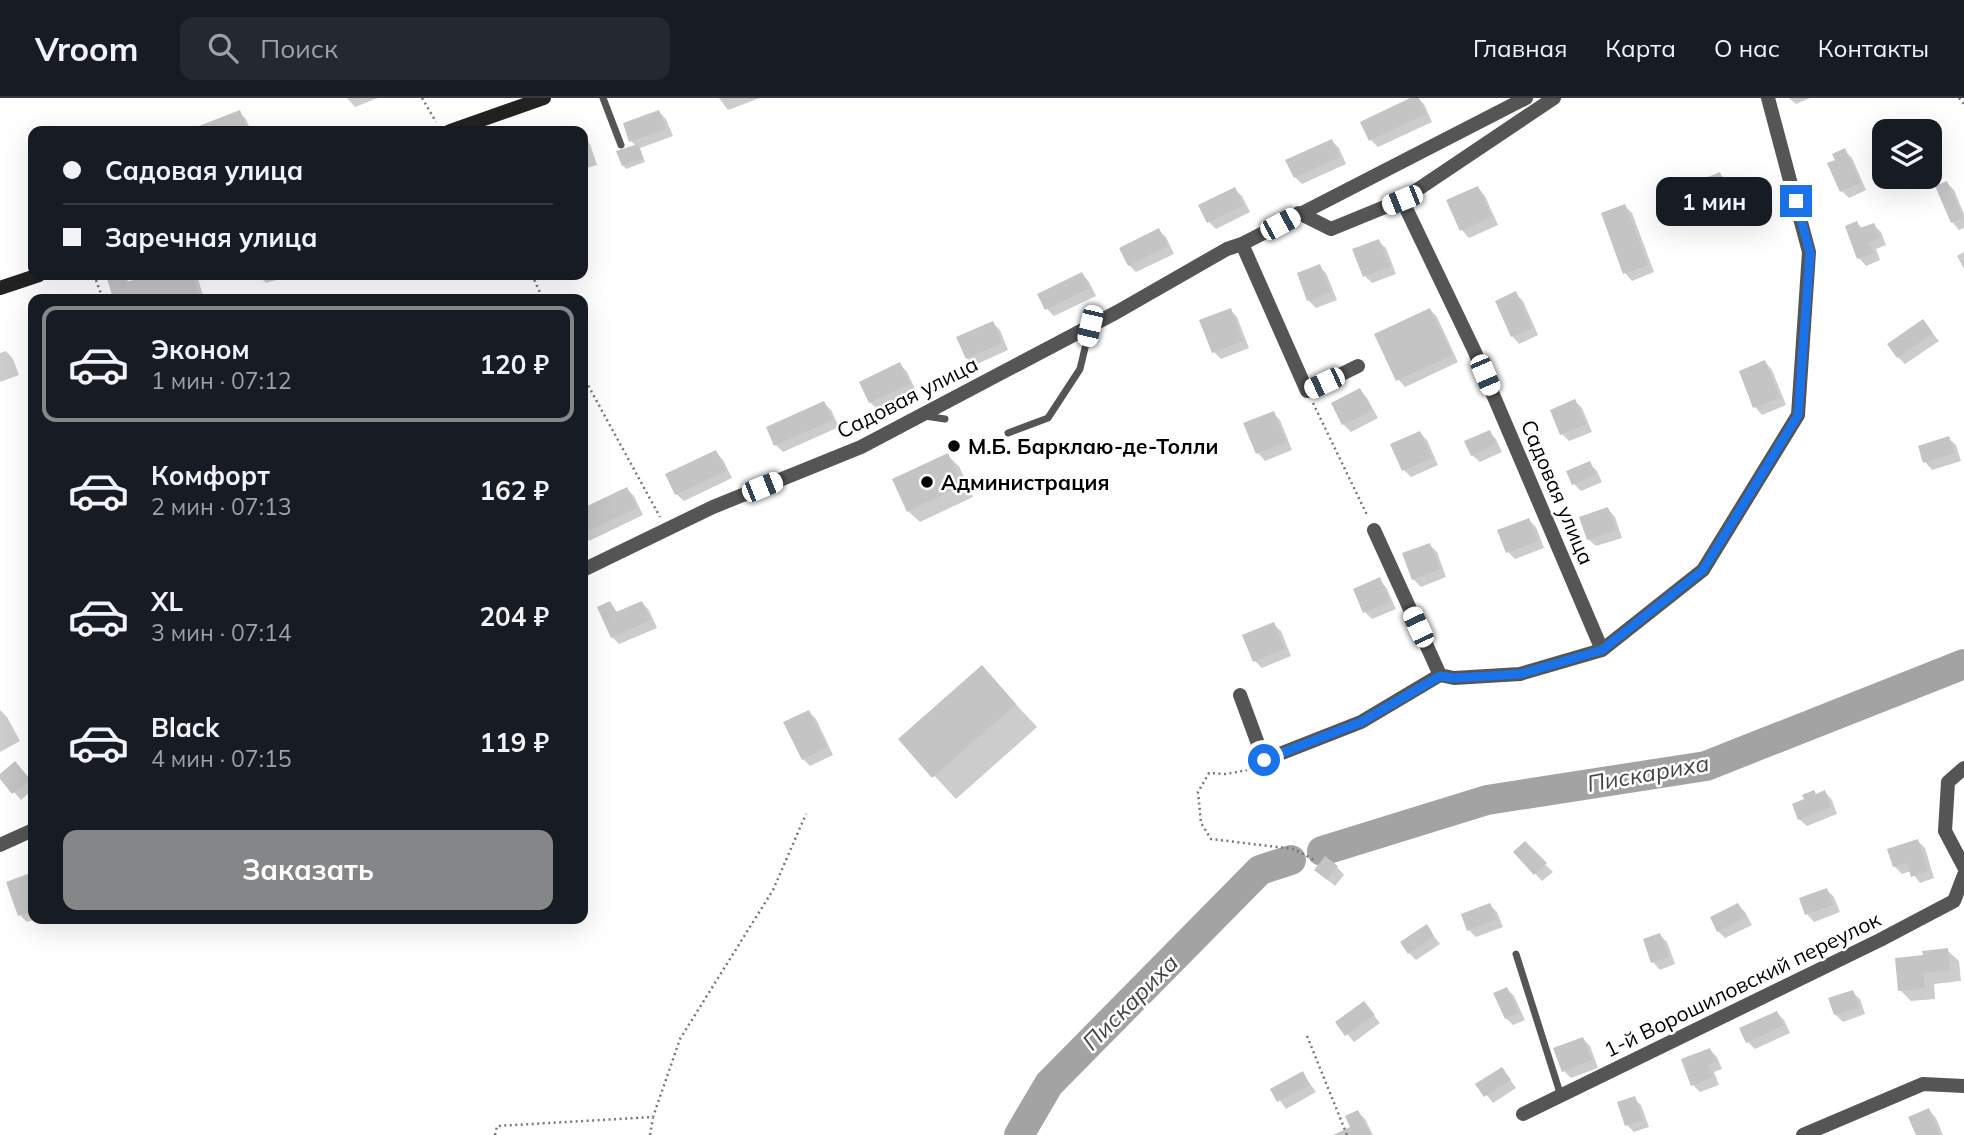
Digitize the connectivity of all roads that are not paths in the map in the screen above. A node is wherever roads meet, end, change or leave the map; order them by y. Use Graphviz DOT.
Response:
graph roads {
  1 [pos="544,98"];
  2 [pos="603,98"];
  3 [pos="1526,98"];
  4 [pos="1554,98"];
  5 [pos="1768,98"];
  6 [pos="464,126"];
  7 [pos="621,145"];
  8 [pos="1402,200"];
  9 [pos="1299,214"];
  10 [pos="1242,244"];
  11 [pos="28,279"];
  12 [pos="0,288"];
  13 [pos="1090,326"];
  14 [pos="1358,366"];
  15 [pos="921,415"];
  16 [pos="945,419"];
  17 [pos="1009,433"];
  18 [pos="1374,530"];
  19 [pos="588,568"];
  20 [pos="1602,650"];
  21 [pos="1440,676"];
  22 [pos="1240,695"];
  23 [pos="1964,768"];
  24 [pos="28,832"];
  25 [pos="0,845"];
  26 [pos="1964,867"];
  27 [pos="1964,875"];
  28 [pos="1516,954"];
  29 [pos="1964,1086"];
  30 [pos="1561,1096"];
  31 [pos="1523,1114"];
  32 [pos="1803,1135"];
  1 -- 6 [label="street"];
  2 -- 7 [label="lane"];
  3 -- 9 [label="street, Садовая улица"];
  4 -- 8 [label="street"];
  5 -- 20 [label="street"];
  8 -- 9 [label="street"];
  8 -- 20 [label="street, Садовая улица"];
  9 -- 10 [label="street, Садовая улица"];
  10 -- 13 [label="street, Садовая улица"];
  10 -- 14 [label="street"];
  11 -- 12 [label="street"];
  13 -- 15 [label="street, Садовая улица"];
  13 -- 17 [label="lane"];
  15 -- 16 [label="lane"];
  15 -- 19 [label="street, Садовая улица"];
  18 -- 21 [label="street"];
  20 -- 21 [label="street"];
  21 -- 22 [label="street"];
  23 -- 26 [label="street"];
  24 -- 25 [label="street"];
  27 -- 30 [label="street, 1-й Ворошиловский переулок"];
  28 -- 30 [label="lane"];
  29 -- 32 [label="street"];
  30 -- 31 [label="street, 1-й Ворошиловский переулок"];
}
